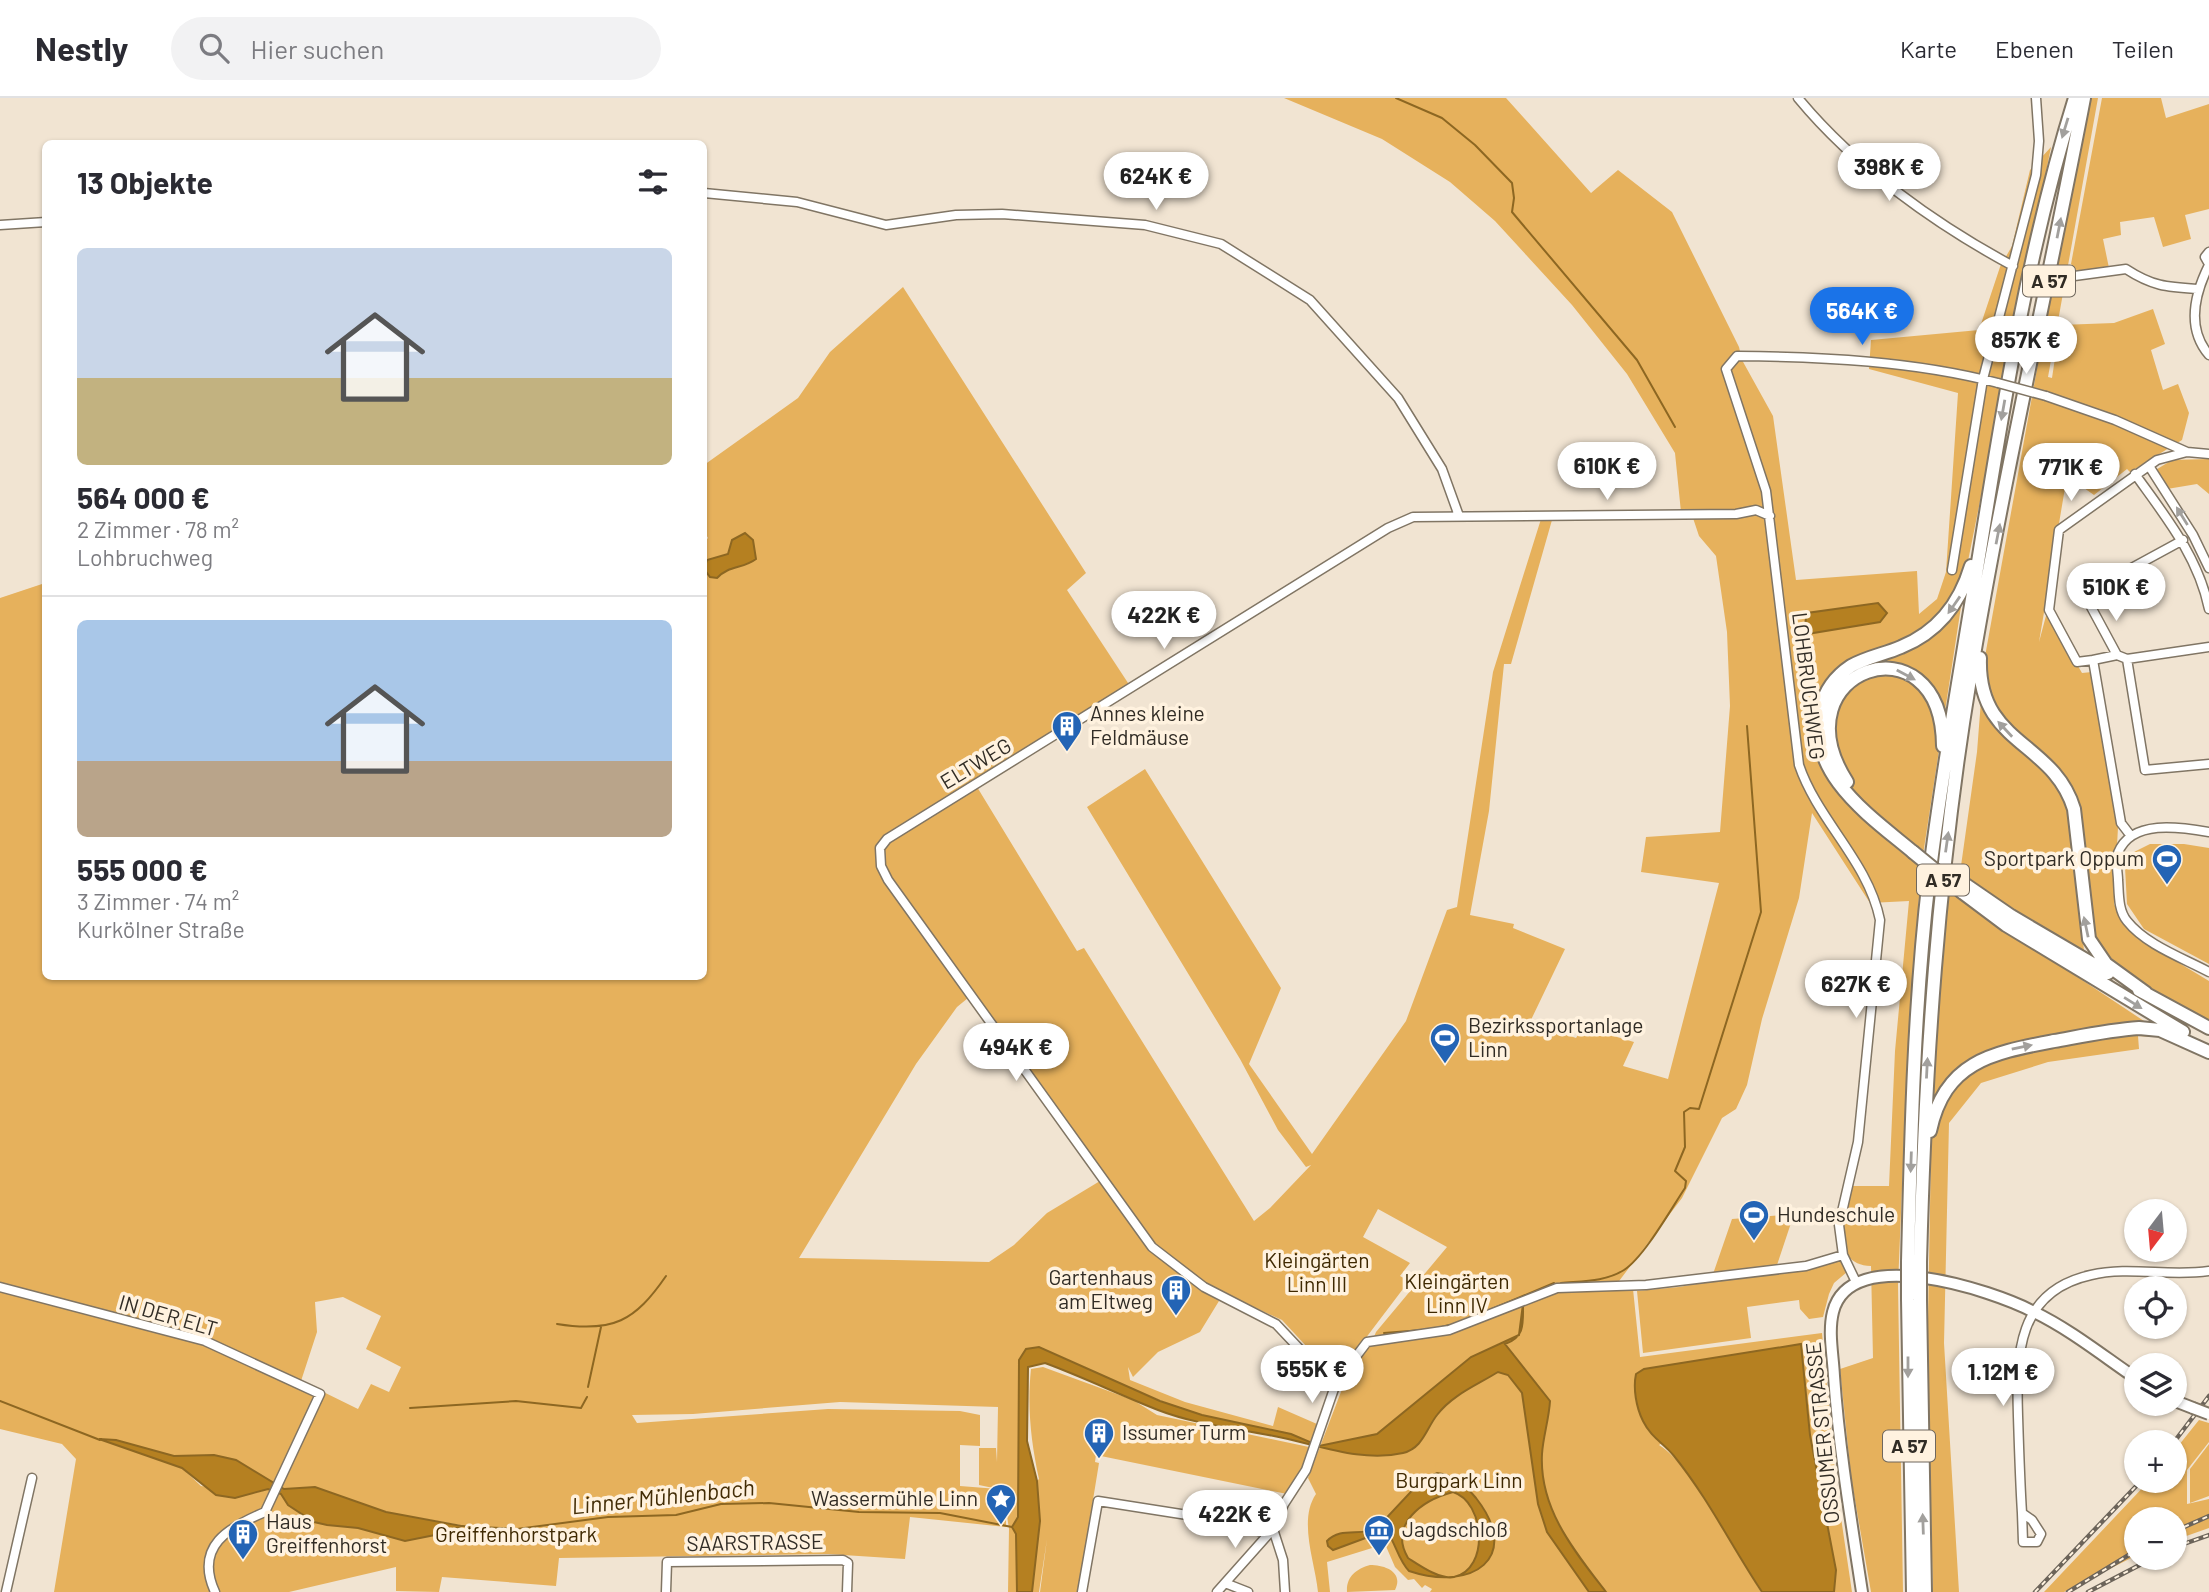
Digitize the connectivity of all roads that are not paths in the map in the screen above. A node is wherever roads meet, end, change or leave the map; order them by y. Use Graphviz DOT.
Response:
graph roads {
  1 [pos="1798,98"];
  2 [pos="2036,98"];
  3 [pos="2075,98"];
  4 [pos="2084,98"];
  5 [pos="707,193"];
  6 [pos="42,222"];
  7 [pos="0,225"];
  8 [pos="2209,252"];
  9 [pos="2209,264"];
  10 [pos="2013,266"];
  11 [pos="2067,277"];
  12 [pos="2197,289"];
  13 [pos="2209,355"];
  14 [pos="1983,379"];
  15 [pos="2187,452"];
  16 [pos="2209,454"];
  17 [pos="2149,466"];
  18 [pos="2135,474"];
  19 [pos="1766,491"];
  20 [pos="1989,494"];
  21 [pos="1756,510"];
  22 [pos="1459,516"];
  23 [pos="1770,516"];
  24 [pos="2183,540"];
  25 [pos="2209,568"];
  26 [pos="1952,570"];
  27 [pos="2104,583"];
  28 [pos="1984,601"];
  29 [pos="2090,605"];
  30 [pos="2209,609"];
  31 [pos="2209,647"];
  32 [pos="2117,655"];
  33 [pos="2127,659"];
  34 [pos="2093,660"];
  35 [pos="2209,764"];
  36 [pos="1943,780"];
  37 [pos="2209,832"];
  38 [pos="2131,836"];
  39 [pos="1914,848"];
  40 [pos="1962,887"];
  41 [pos="2209,972"];
  42 [pos="2146,993"];
  43 [pos="2209,1028"];
  44 [pos="2209,1045"];
  45 [pos="2209,1052"];
  46 [pos="1923,1161"];
  47 [pos="1843,1255"];
  48 [pos="1914,1262"];
  49 [pos="2209,1271"];
  50 [pos="1856,1282"];
  51 [pos="0,1287"];
  52 [pos="1914,1299"];
  53 [pos="2033,1311"];
  54 [pos="2124,1370"];
  55 [pos="1336,1383"];
  56 [pos="2187,1406"];
  57 [pos="2209,1414"];
  58 [pos="32,1478"];
  59 [pos="2022,1513"];
  60 [pos="1270,1531"];
  61 [pos="1225,1583"];
  62 [pos="6,1592"];
  63 [pos="215,1592"];
  64 [pos="666,1592"];
  65 [pos="846,1592"];
  66 [pos="1082,1592"];
  67 [pos="1217,1592"];
  68 [pos="1248,1592"];
  69 [pos="1285,1592"];
  70 [pos="1862,1592"];
  71 [pos="1913,1592"];
  72 [pos="1925,1592"];
  1 -- 10 [label="street"];
  2 -- 10 [label="street"];
  3 -- 20 [label="highway, A 57, one-way"];
  28 -- 4 [label="highway, A 57, one-way"];
  5 -- 22 [label="street"];
  6 -- 7 [label="street"];
  8 -- 9 [label="street"];
  9 -- 12 [label="street"];
  10 -- 14 [label="street"];
  11 -- 12 [label="street"];
  12 -- 13 [label="street"];
  14 -- 15 [label="street, bridge"];
  14 -- 19 [label="street, LOHBRUCHWEG"];
  14 -- 26 [label="street"];
  15 -- 16 [label="street"];
  15 -- 17 [label="street"];
  17 -- 18 [label="street"];
  25 -- 17 [label="street, one-way"];
  18 -- 24 [label="street"];
  18 -- 34 [label="street"];
  19 -- 21 [label="street"];
  19 -- 23 [label="street, LOHBRUCHWEG"];
  20 -- 36 [label="highway, A 57"];
  20 -- 39 [label="highway, one-way"];
  21 -- 22 [label="street, ELTWEG"];
  21 -- 23 [label="street, ELTWEG"];
  22 -- 55 [label="street, ELTWEG"];
  23 -- 47 [label="street, LOHBRUCHWEG"];
  24 -- 27 [label="street"];
  24 -- 30 [label="street"];
  42 -- 28 [label="highway, one-way"];
  46 -- 28 [label="highway, A 57, one-way"];
  29 -- 32 [label="street"];
  31 -- 33 [label="street"];
  32 -- 33 [label="street"];
  32 -- 34 [label="street"];
  33 -- 35 [label="street"];
  34 -- 38 [label="street"];
  39 -- 36 [label="highway, one-way"];
  36 -- 48 [label="highway, A 57, one-way"];
  37 -- 38 [label="street"];
  38 -- 41 [label="street"];
  39 -- 40 [label="highway, bridge"];
  40 -- 42 [label="highway"];
  40 -- 44 [label="highway, one-way"];
  42 -- 43 [label="highway"];
  46 -- 45 [label="highway, one-way"];
  46 -- 48 [label="highway, A 57"];
  47 -- 50 [label="street"];
  47 -- 55 [label="street"];
  48 -- 52 [label="highway, A 57, bridge"];
  49 -- 53 [label="street"];
  50 -- 53 [label="main road"];
  50 -- 70 [label="main road, OSSUMER STRASSE"];
  51 -- 63 [label="street, IN DER ELT"];
  52 -- 71 [label="highway, A 57, one-way"];
  72 -- 52 [label="highway, A 57, one-way"];
  53 -- 54 [label="main road"];
  53 -- 59 [label="street"];
  55 -- 60 [label="street"];
  56 -- 57 [label="main road, bridge"];
  58 -- 62 [label="street"];
  60 -- 61 [label="street"];
  60 -- 66 [label="street"];
  60 -- 69 [label="street"];
  61 -- 67 [label="street"];
  61 -- 68 [label="street"];
  64 -- 65 [label="street, SAARSTRASSE"];
}
